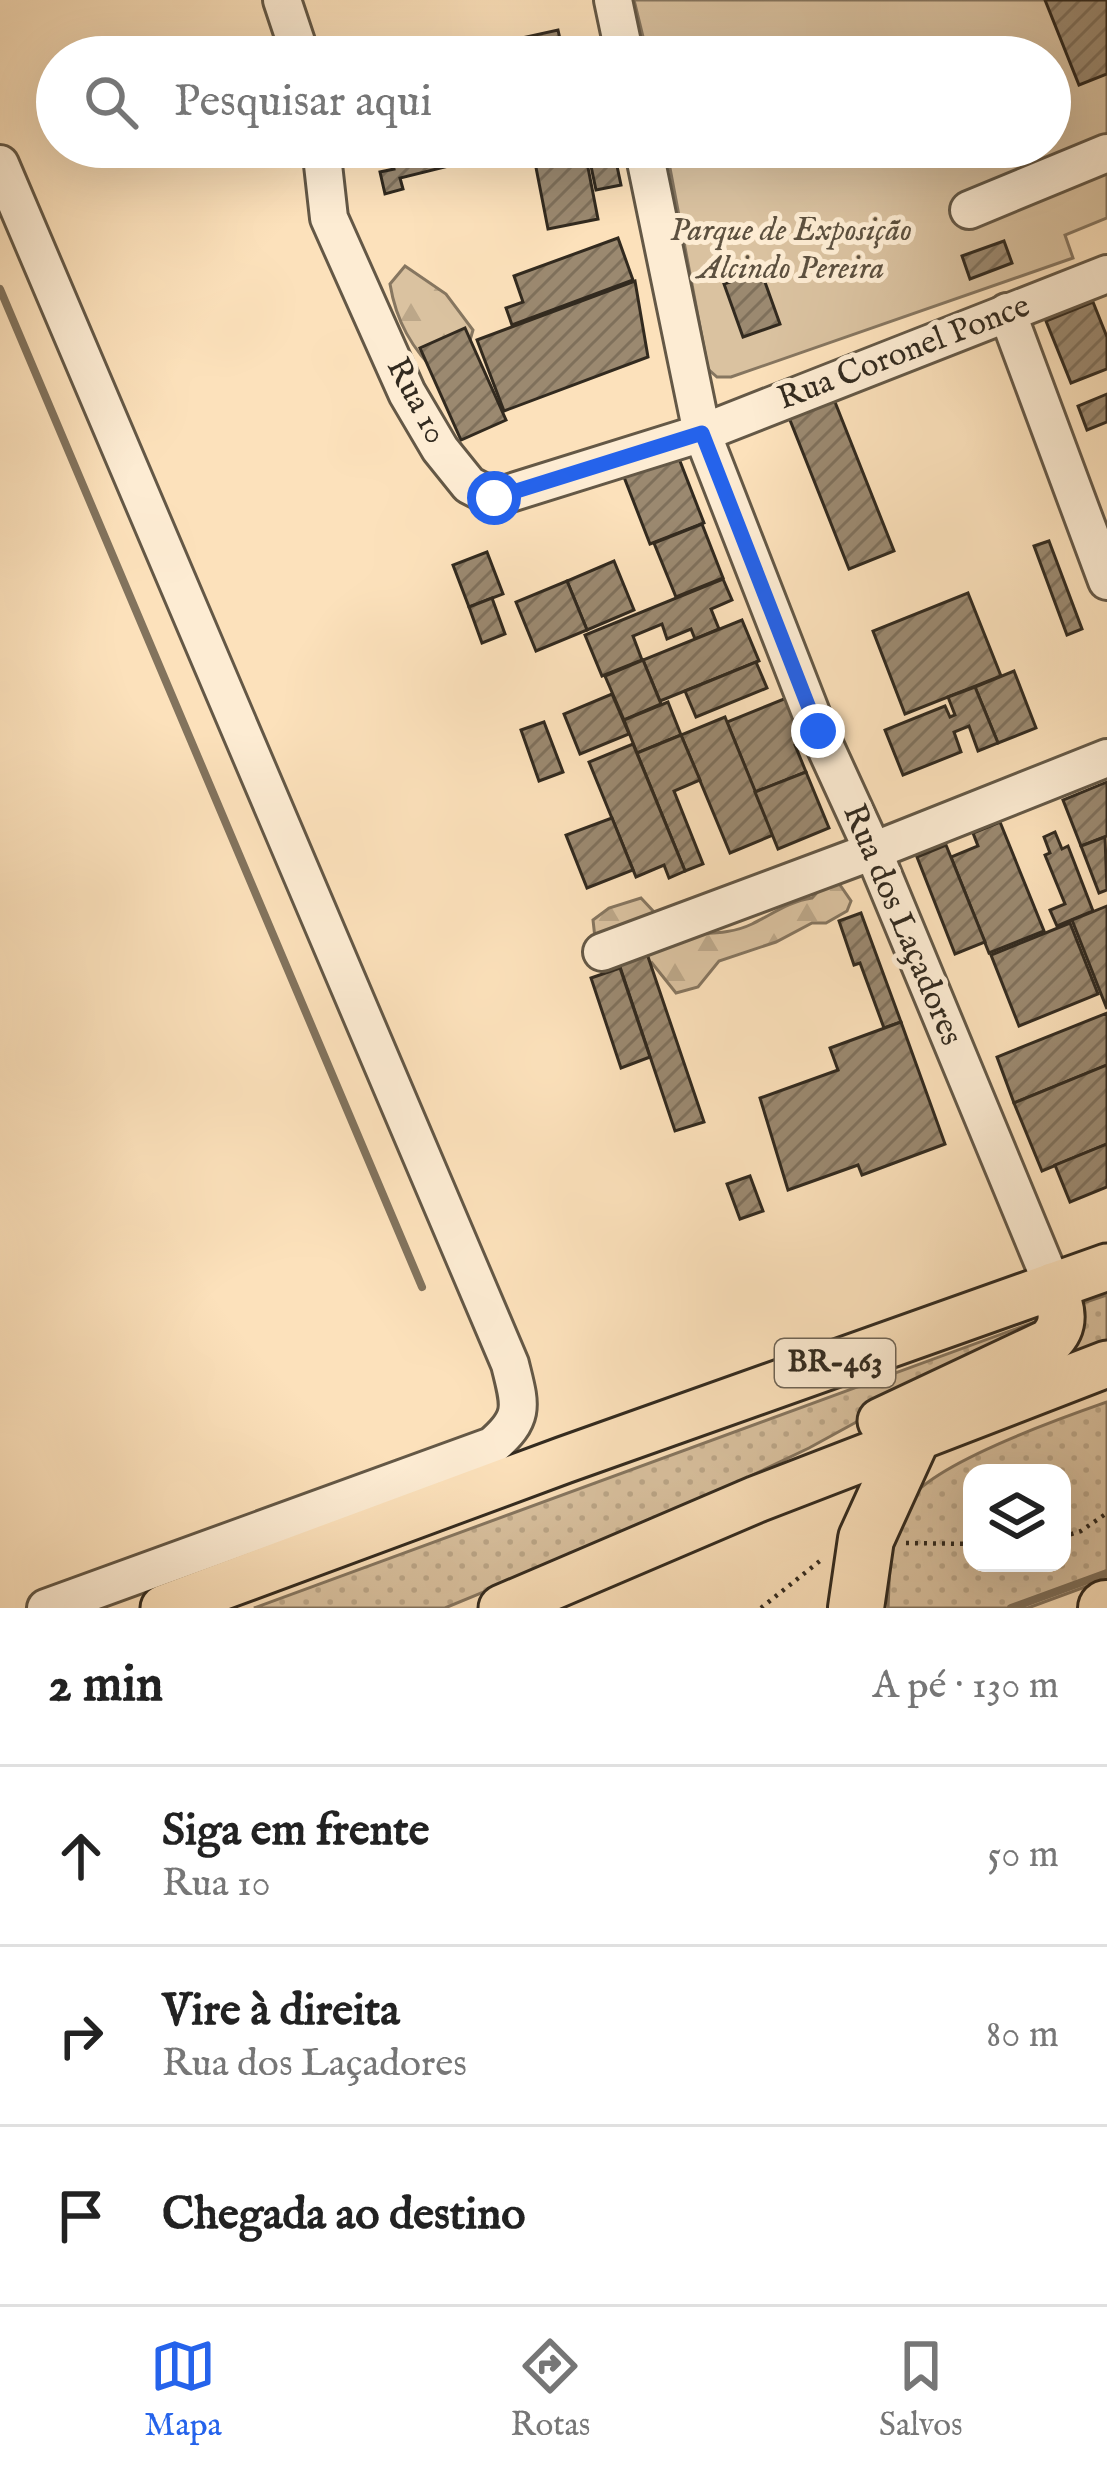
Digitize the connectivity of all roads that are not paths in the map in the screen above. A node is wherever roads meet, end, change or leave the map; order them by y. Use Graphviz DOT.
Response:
graph roads {
  1 [pos="282,0"];
  2 [pos="613,0"];
  3 [pos="294,36"];
  4 [pos="621,36"];
  5 [pos="1107,153"];
  6 [pos="0,164"];
  7 [pos="323,168"];
  8 [pos="647,168"];
  9 [pos="1071,168"];
  10 [pos="1071,168"];
  11 [pos="969,210"];
  12 [pos="1107,274"];
  13 [pos="1007,312"];
  14 [pos="702,433"];
  15 [pos="1107,581"];
  16 [pos="1107,758"];
  17 [pos="873,851"];
  18 [pos="602,952"];
  19 [pos="1107,1267"];
  20 [pos="1052,1286"];
  21 [pos="1107,1364"];
  22 [pos="912,1438"];
  23 [pos="757,1499"];
  24 [pos="46,1608"];
  25 [pos="164,1608"];
  26 [pos="502,1608"];
  27 [pos="856,1608"];
  1 -- 3 [label="street"];
  2 -- 4 [label="street"];
  5 -- 9 [label="street"];
  6 -- 24 [label="street"];
  7 -- 14 [label="street, Rua 10"];
  8 -- 14 [label="street, Rua dos Laçadores"];
  10 -- 11 [label="street"];
  12 -- 13 [label="street, Rua Coronel Ponce"];
  13 -- 14 [label="street, Rua Coronel Ponce"];
  13 -- 15 [label="street"];
  14 -- 17 [label="street, Rua dos Laçadores"];
  16 -- 17 [label="street"];
  17 -- 18 [label="street"];
  17 -- 20 [label="street, Rua dos Laçadores"];
  19 -- 20 [label="main road, BR-463"];
  20 -- 23 [label="main road"];
  20 -- 25 [label="main road, BR-463"];
  21 -- 22 [label="main road"];
  22 -- 23 [label="main road"];
  22 -- 27 [label="highway"];
  23 -- 26 [label="main road"];
}
